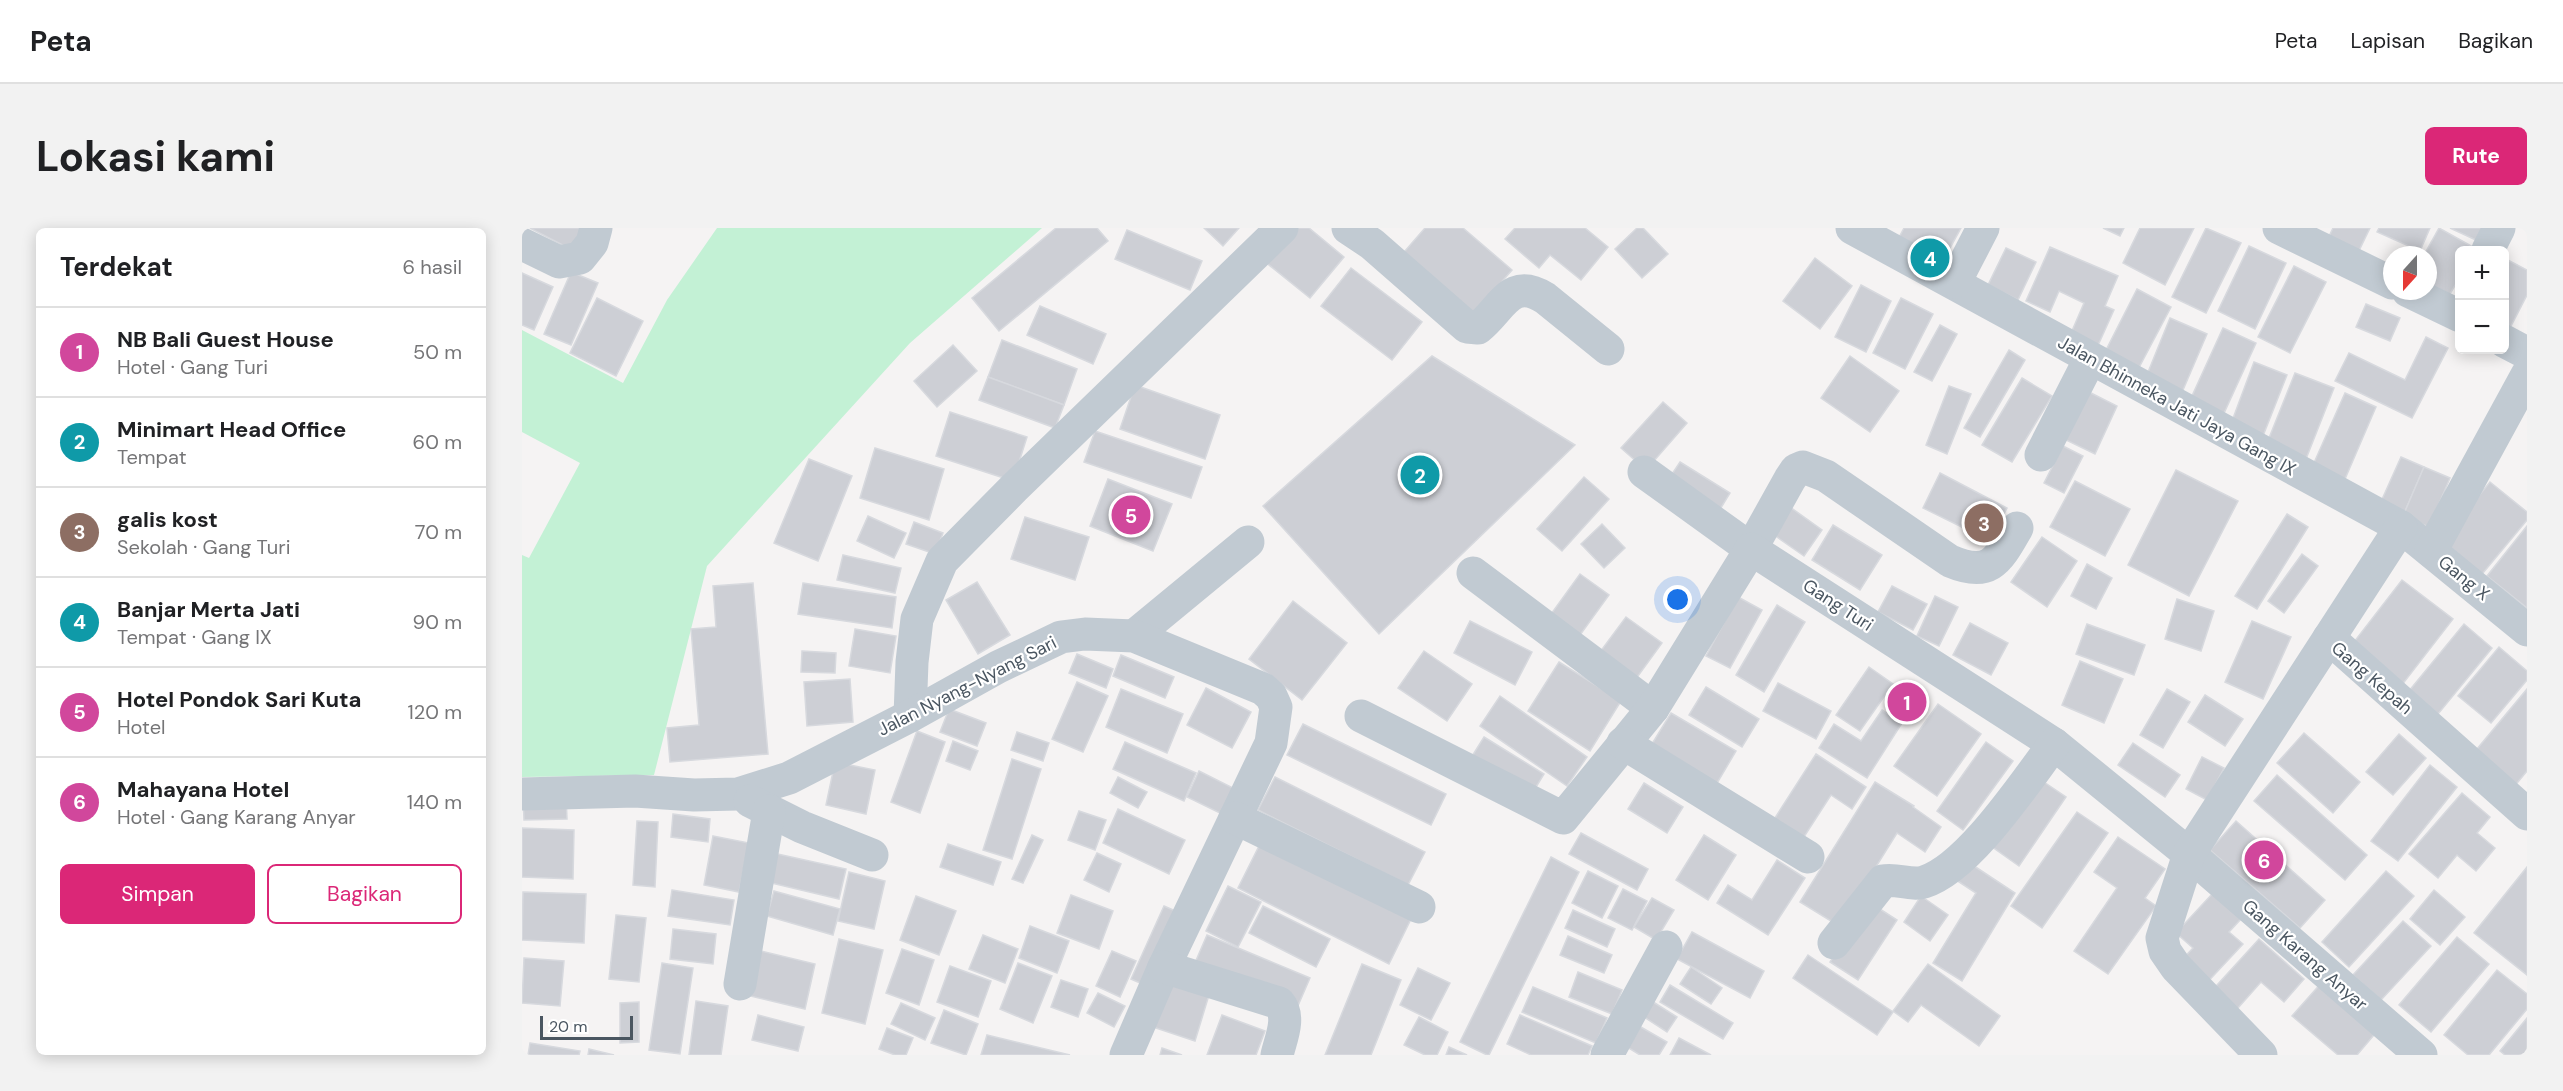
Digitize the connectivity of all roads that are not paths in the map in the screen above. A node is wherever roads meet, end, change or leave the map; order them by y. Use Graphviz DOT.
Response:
graph roads {
  1 [pos="596,228"];
  2 [pos="1282,228"];
  3 [pos="1348,228"];
  4 [pos="1852,228"];
  5 [pos="1983,228"];
  6 [pos="2279,228"];
  7 [pos="2499,228"];
  8 [pos="522,244"];
  9 [pos="2490,246"];
  10 [pos="2383,279"];
  11 [pos="1955,282"];
  12 [pos="2428,300"];
  13 [pos="2455,312"];
  14 [pos="2509,343"];
  15 [pos="1608,350"];
  16 [pos="2527,353"];
  17 [pos="2090,359"];
  18 [pos="2527,375"];
  19 [pos="2041,455"];
  20 [pos="1644,472"];
  21 [pos="2401,527"];
  22 [pos="2017,528"];
  23 [pos="1248,542"];
  24 [pos="1751,549"];
  25 [pos="2431,551"];
  26 [pos="1473,573"];
  27 [pos="2527,630"];
  28 [pos="1134,636"];
  29 [pos="2329,638"];
  30 [pos="1653,708"];
  31 [pos="910,716"];
  32 [pos="1361,716"];
  33 [pos="1623,743"];
  34 [pos="2054,744"];
  35 [pos="522,794"];
  36 [pos="738,794"];
  37 [pos="769,811"];
  38 [pos="2527,814"];
  39 [pos="1235,818"];
  40 [pos="2189,854"];
  41 [pos="872,855"];
  42 [pos="1808,857"];
  43 [pos="1419,907"];
  44 [pos="1834,943"];
  45 [pos="1666,947"];
  46 [pos="1164,967"];
  47 [pos="740,984"];
  48 [pos="2242,1049"];
  49 [pos="1126,1055"];
  50 [pos="1277,1055"];
  51 [pos="1606,1055"];
  52 [pos="2421,1055"];
  1 -- 8 [label="street"];
  2 -- 31 [label="street"];
  3 -- 15 [label="street"];
  4 -- 11 [label="street, Jalan Bhinneka Jati Jaya Gang IX"];
  5 -- 11 [label="street"];
  6 -- 10 [label="street"];
  7 -- 9 [label="street"];
  11 -- 17 [label="street, Jalan Bhinneka Jati Jaya Gang IX"];
  12 -- 13 [label="street"];
  14 -- 16 [label="street"];
  17 -- 19 [label="street"];
  17 -- 21 [label="street, Jalan Bhinneka Jati Jaya Gang IX"];
  18 -- 25 [label="street"];
  20 -- 24 [label="street, Gang Turi"];
  21 -- 25 [label="street, Gang X"];
  21 -- 29 [label="street"];
  22 -- 24 [label="street"];
  23 -- 28 [label="street"];
  24 -- 30 [label="street"];
  24 -- 34 [label="street, Gang Turi"];
  25 -- 27 [label="street, Gang X"];
  26 -- 30 [label="street"];
  28 -- 31 [label="street, Jalan Nyang-Nyang Sari"];
  28 -- 39 [label="street, Jalan Nyang-Nyang Sari"];
  29 -- 38 [label="street, Gang Kepah"];
  29 -- 40 [label="street, Gang Kepah"];
  30 -- 33 [label="street"];
  31 -- 36 [label="street, Jalan Nyang-Nyang Sari"];
  32 -- 33 [label="street"];
  33 -- 42 [label="street"];
  34 -- 40 [label="street, Gang Turi"];
  34 -- 44 [label="street"];
  35 -- 36 [label="street, Jalan Nyang-Nyang Sari"];
  36 -- 37 [label="street"];
  37 -- 41 [label="street"];
  37 -- 47 [label="street"];
  39 -- 43 [label="street"];
  39 -- 46 [label="street, Jalan Nyang-Nyang Sari"];
  40 -- 48 [label="street, Gang Kepah"];
  40 -- 52 [label="street, Gang Karang Anyar"];
  45 -- 51 [label="street"];
  46 -- 49 [label="street, Jalan Nyang-Nyang Sari"];
  46 -- 50 [label="street"];
}
